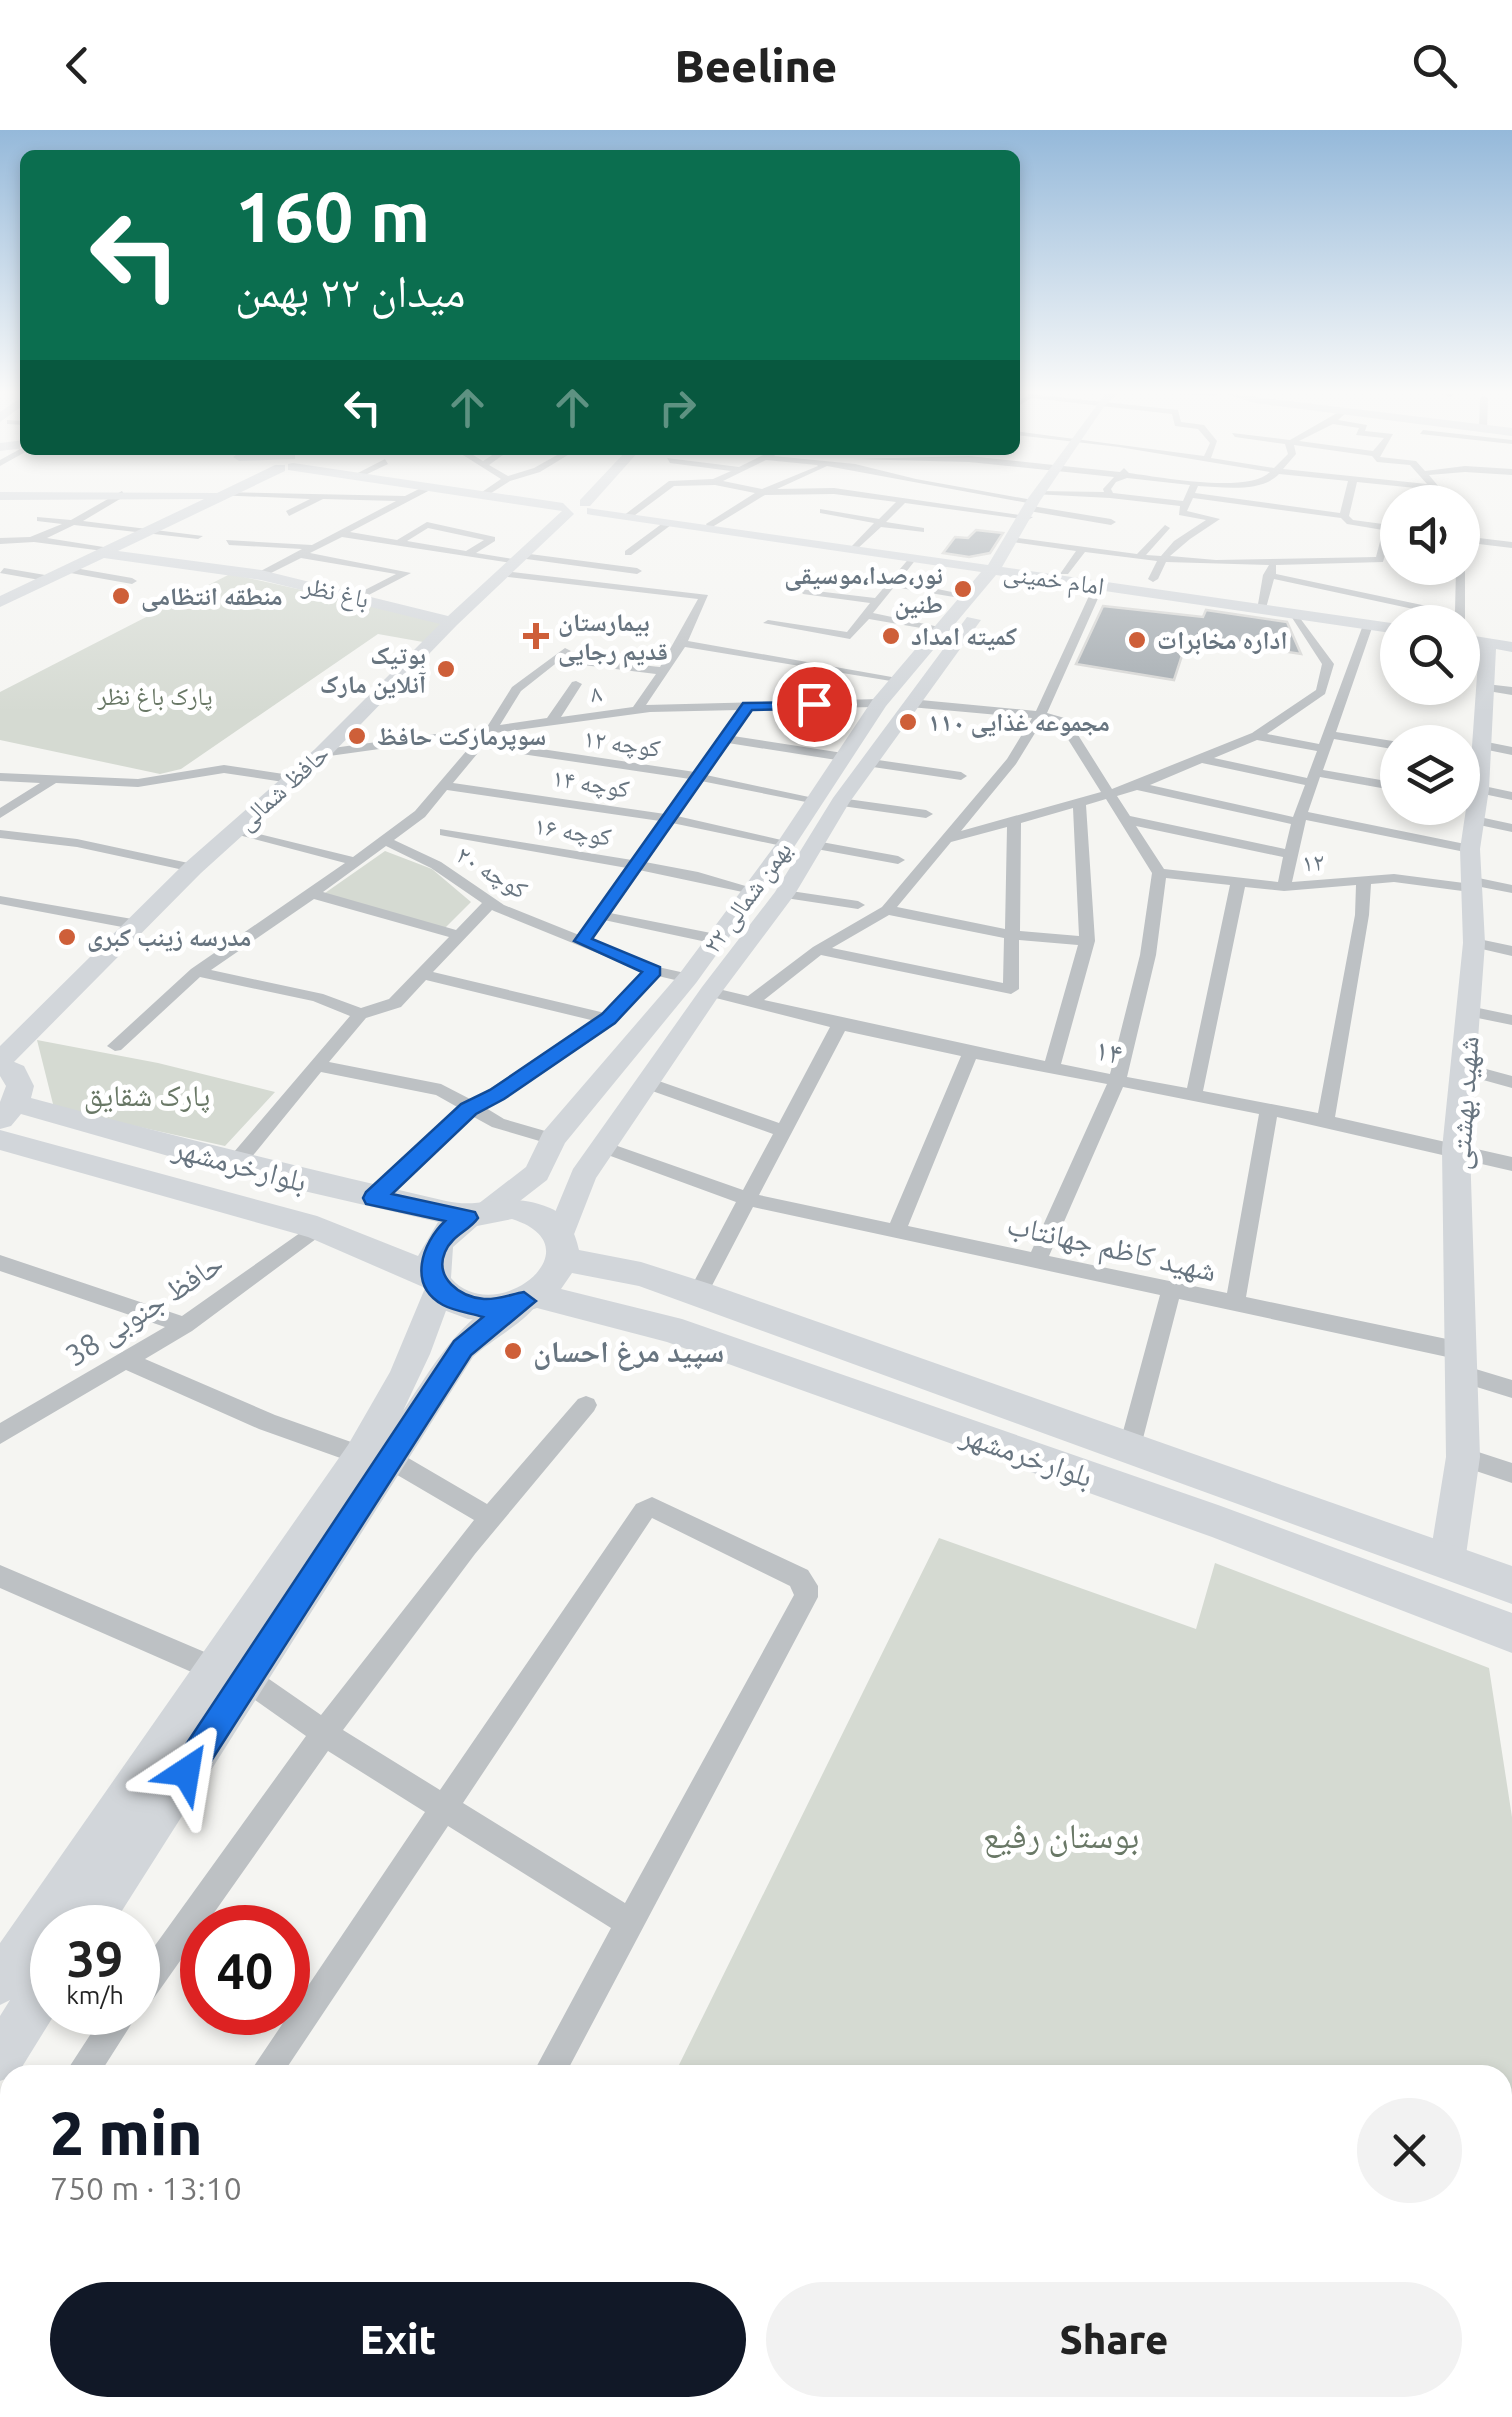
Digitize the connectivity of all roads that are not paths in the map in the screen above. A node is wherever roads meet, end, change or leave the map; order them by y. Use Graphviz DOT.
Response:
graph roads {
  1 [pos="1187,499"];
  2 [pos="112,500"];
  3 [pos="212,500"];
  4 [pos="316,500"];
  5 [pos="402,500"];
  6 [pos="520,500"];
  7 [pos="586,500"];
  8 [pos="650,500"];
  9 [pos="750,500"];
  10 [pos="887,500"];
  11 [pos="1007,500"];
  12 [pos="1036,500"];
  13 [pos="1101,500"];
  14 [pos="1205,500"];
  15 [pos="1350,500"];
  16 [pos="1236,501"];
  17 [pos="901,502"];
  18 [pos="1033,505"];
  19 [pos="714,508"];
  20 [pos="577,509"];
  21 [pos="734,509"];
  22 [pos="823,511"];
  23 [pos="289,513"];
  24 [pos="628,516"];
  25 [pos="40,519"];
  26 [pos="1215,519"];
  27 [pos="1347,519"];
  28 [pos="71,522"];
  29 [pos="670,522"];
  30 [pos="1111,522"];
  31 [pos="880,523"];
  32 [pos="709,526"];
  33 [pos="1380,526"];
  34 [pos="1165,528"];
  35 [pos="1326,528"];
  36 [pos="920,530"];
  37 [pos="147,531"];
  38 [pos="335,533"];
  39 [pos="198,536"];
  40 [pos="33,539"];
  41 [pos="1480,541"];
  42 [pos="0,542"];
  43 [pos="229,542"];
  44 [pos="401,542"];
  45 [pos="1512,544"];
  46 [pos="310,547"];
  47 [pos="856,547"];
  48 [pos="1083,549"];
  49 [pos="106,551"];
  50 [pos="469,553"];
  51 [pos="628,553"];
  52 [pos="297,554"];
  53 [pos="912,558"];
  54 [pos="1140,558"];
  55 [pos="1160,560"];
  56 [pos="1380,560"];
  57 [pos="514,564"];
  58 [pos="1004,564"];
  59 [pos="12,567"];
  60 [pos="68,570"];
  61 [pos="637,570"];
  62 [pos="1271,570"];
  63 [pos="261,575"];
  64 [pos="1058,575"];
  65 [pos="51,579"];
  66 [pos="1154,579"];
  67 [pos="132,581"];
  68 [pos="890,583"];
  69 [pos="1099,585"];
  70 [pos="1389,585"];
  71 [pos="803,591"];
  72 [pos="359,596"];
  73 [pos="966,596"];
  74 [pos="1384,600"];
  75 [pos="876,601"];
  76 [pos="0,602"];
  77 [pos="1403,605"];
  78 [pos="1261,608"];
  79 [pos="1294,613"];
  80 [pos="865,615"];
  81 [pos="451,622"];
  82 [pos="768,624"];
  83 [pos="1368,625"];
  84 [pos="1380,627"];
  85 [pos="940,630"];
  86 [pos="682,643"];
  87 [pos="1488,643"];
  88 [pos="565,651"];
  89 [pos="583,662"];
  90 [pos="662,671"];
  91 [pos="898,679"];
  92 [pos="576,684"];
  93 [pos="1499,689"];
  94 [pos="879,703"];
  95 [pos="910,703"];
  96 [pos="748,706"];
  97 [pos="637,710"];
  98 [pos="1040,715"];
  99 [pos="551,722"];
  100 [pos="1329,734"];
  101 [pos="1256,736"];
  102 [pos="485,737"];
  103 [pos="725,739"];
  104 [pos="1480,741"];
  105 [pos="1380,743"];
  106 [pos="1324,749"];
  107 [pos="1512,751"];
  108 [pos="322,753"];
  109 [pos="1480,754"];
  110 [pos="843,758"];
  111 [pos="1200,760"];
  112 [pos="871,763"];
  113 [pos="961,776"];
  114 [pos="0,777"];
  115 [pos="698,777"];
  116 [pos="1316,778"];
  117 [pos="290,779"];
  118 [pos="50,781"];
  119 [pos="1380,785"];
  120 [pos="445,786"];
  121 [pos="1137,786"];
  122 [pos="1110,794"];
  123 [pos="1512,796"];
  124 [pos="816,800"];
  125 [pos="1480,801"];
  126 [pos="840,802"];
  127 [pos="1079,802"];
  128 [pos="1480,806"];
  129 [pos="0,814"];
  130 [pos="926,814"];
  131 [pos="667,818"];
  132 [pos="1301,818"];
  133 [pos="1014,819"];
  134 [pos="1128,820"];
  135 [pos="1472,825"];
  136 [pos="1512,828"];
  137 [pos="236,830"];
  138 [pos="445,832"];
  139 [pos="0,834"];
  140 [pos="947,839"];
  141 [pos="386,841"];
  142 [pos="787,842"];
  143 [pos="816,845"];
  144 [pos="1470,848"];
  145 [pos="1293,855"];
  146 [pos="898,860"];
  147 [pos="353,861"];
  148 [pos="635,864"];
  149 [pos="193,868"];
  150 [pos="1160,873"];
  151 [pos="1364,880"];
  152 [pos="1238,884"];
  153 [pos="1470,884"];
  154 [pos="1284,886"];
  155 [pos="1512,889"];
  156 [pos="752,890"];
  157 [pos="313,894"];
  158 [pos="784,894"];
  159 [pos="0,900"];
  160 [pos="490,902"];
  161 [pos="858,906"];
  162 [pos="887,910"];
  163 [pos="600,915"];
  164 [pos="138,925"];
  165 [pos="459,935"];
  166 [pos="1014,935"];
  167 [pos="716,939"];
  168 [pos="582,941"];
  169 [pos="1088,941"];
  170 [pos="1474,943"];
  171 [pos="818,950"];
  172 [pos="1512,951"];
  173 [pos="654,971"];
  174 [pos="197,972"];
  175 [pos="422,974"];
  176 [pos="688,978"];
  177 [pos="710,992"];
  178 [pos="751,1002"];
  179 [pos="1469,1010"];
  180 [pos="360,1014"];
  181 [pos="609,1018"];
  182 [pos="1512,1020"];
  183 [pos="840,1026"];
  184 [pos="115,1046"];
  185 [pos="971,1050"];
  186 [pos="0,1063"];
  187 [pos="316,1065"];
  188 [pos="1052,1066"];
  189 [pos="1464,1070"];
  190 [pos="1117,1081"];
  191 [pos="1512,1082"];
  192 [pos="648,1083"];
  193 [pos="1194,1094"];
  194 [pos="468,1109"];
  195 [pos="1270,1110"];
  196 [pos="8,1111"];
  197 [pos="76,1120"];
  198 [pos="1325,1121"];
  199 [pos="786,1132"];
  200 [pos="553,1138"];
  201 [pos="0,1140"];
  202 [pos="604,1147"];
  203 [pos="1456,1149"];
  204 [pos="44,1150"];
  205 [pos="235,1164"];
  206 [pos="1512,1164"];
  207 [pos="537,1172"];
  208 [pos="583,1176"];
  209 [pos="374,1198"];
  210 [pos="750,1200"];
  211 [pos="418,1209"];
  212 [pos="478,1214"];
  213 [pos="317,1228"];
  214 [pos="896,1232"];
  215 [pos="562,1247"];
  216 [pos="389,1256"];
  217 [pos="1038,1259"];
  218 [pos="0,1263"];
  219 [pos="641,1274"];
  220 [pos="436,1284"];
  221 [pos="1171,1291"];
  222 [pos="698,1293"];
  223 [pos="530,1298"];
  224 [pos="1235,1305"];
  225 [pos="613,1316"];
  226 [pos="184,1325"];
  227 [pos="425,1332"];
  228 [pos="469,1342"];
  229 [pos="125,1360"];
  230 [pos="1460,1362"];
  231 [pos="1512,1389"];
  232 [pos="586,1405"];
  233 [pos="0,1434"];
  234 [pos="1129,1450"];
  235 [pos="375,1457"];
  236 [pos="1462,1457"];
  237 [pos="1512,1473"];
  238 [pos="487,1516"];
  239 [pos="1447,1562"];
  240 [pos="0,1576"];
  241 [pos="1512,1586"];
  242 [pos="1512,1634"];
  243 [pos="229,1674"];
  244 [pos="322,1732"];
  245 [pos="444,1807"];
  246 [pos="98,1905"];
  247 [pos="629,1922"];
  248 [pos="160,1963"];
  249 [pos="18,1964"];
  250 [pos="108,2035"];
  251 [pos="0,2061"];
  252 [pos="87,2065"];
  253 [pos="271,2065"];
  254 [pos="553,2065"];
  1 -- 26 [label="street"];
  2 -- 28 [label="street"];
  3 -- 37 [label="main road"];
  4 -- 23 [label="street"];
  5 -- 38 [label="street"];
  6 -- 20 [label="main road, امام خمینی"];
  7 -- 20 [label="main road, حافظ شمالی"];
  8 -- 24 [label="street"];
  9 -- 21 [label="street"];
  10 -- 17 [label="street"];
  11 -- 18 [label="street"];
  12 -- 18 [label="main road"];
  13 -- 18 [label="street"];
  14 -- 16 [label="street"];
  15 -- 27 [label="street"];
  16 -- 26 [label="street"];
  16 -- 27 [label="street"];
  17 -- 18 [label="street"];
  17 -- 31 [label="street"];
  18 -- 30 [label="street"];
  18 -- 58 [label="main road"];
  19 -- 21 [label="street"];
  20 -- 24 [label="main road, امام خمینی"];
  20 -- 57 [label="main road, حافظ شمالی"];
  21 -- 32 [label="street"];
  22 -- 31 [label="street"];
  24 -- 29 [label="main road, امام خمینی"];
  25 -- 28 [label="street"];
  26 -- 55 [label="street"];
  27 -- 33 [label="street"];
  27 -- 35 [label="street"];
  28 -- 37 [label="street"];
  28 -- 40 [label="street"];
  29 -- 32 [label="main road, امام خمینی"];
  29 -- 51 [label="street"];
  31 -- 36 [label="street"];
  31 -- 47 [label="street"];
  32 -- 47 [label="main road, امام خمینی"];
  34 -- 54 [label="street"];
  37 -- 39 [label="street"];
  37 -- 49 [label="main road"];
  38 -- 44 [label="street"];
  38 -- 46 [label="street"];
  40 -- 42 [label="street"];
  40 -- 49 [label="street"];
  41 -- 45 [label="street"];
  43 -- 46 [label="street"];
  44 -- 50 [label="street"];
  44 -- 50 [label="street"];
  46 -- 52 [label="street"];
  47 -- 53 [label="main road, امام خمینی"];
  48 -- 54 [label="street"];
  48 -- 58 [label="street"];
  48 -- 64 [label="street"];
  49 -- 60 [label="main road"];
  49 -- 63 [label="main road, باغ نظر"];
  50 -- 57 [label="street"];
  52 -- 63 [label="street"];
  52 -- 72 [label="street"];
  53 -- 58 [label="main road, امام خمینی"];
  53 -- 68 [label="street"];
  54 -- 55 [label="street"];
  55 -- 62 [label="street"];
  55 -- 66 [label="street"];
  56 -- 62 [label="street"];
  57 -- 61 [label="street"];
  57 -- 81 [label="main road, حافظ شمالی"];
  57 -- 86 [label="street"];
  58 -- 64 [label="main road, امام خمینی"];
  58 -- 73 [label="main road, ۲۲ بهمن شمالی"];
  58 -- 95 [label="main road, ۲۲ بهمن شمالی"];
  59 -- 65 [label="street"];
  60 -- 65 [label="main road"];
  60 -- 67 [label="street"];
  62 -- 74 [label="street"];
  62 -- 78 [label="street"];
  63 -- 72 [label="main road, باغ نظر"];
  64 -- 69 [label="main road, امام خمینی"];
  65 -- 76 [label="main road"];
  68 -- 73 [label="street"];
  68 -- 75 [label="street"];
  69 -- 78 [label="main road, امام خمینی"];
  69 -- 98 [label="street"];
  70 -- 74 [label="street"];
  71 -- 75 [label="street"];
  72 -- 81 [label="main road, باغ نظر"];
  73 -- 85 [label="main road, ۲۲ بهمن شمالی"];
  74 -- 77 [label="street"];
  75 -- 80 [label="street"];
  78 -- 79 [label="main road, امام خمینی"];
  79 -- 83 [label="main road, امام خمینی"];
  79 -- 101 [label="street"];
  80 -- 82 [label="street"];
  80 -- 85 [label="street"];
  81 -- 108 [label="main road, حافظ شمالی"];
  83 -- 84 [label="main road, امام خمینی"];
  83 -- 100 [label="street"];
  85 -- 91 [label="main road, ۲۲ بهمن شمالی"];
  86 -- 90 [label="street"];
  86 -- 91 [label="street"];
  87 -- 93 [label="main road, شهید بهشتی"];
  88 -- 102 [label="street"];
  89 -- 90 [label="street"];
  90 -- 97 [label="street"];
  91 -- 94 [label="main road, ۲۲ بهمن شمالی"];
  92 -- 99 [label="street"];
  93 -- 104 [label="main road, شهید بهشتی"];
  94 -- 96 [label="street, ۸"];
  94 -- 110 [label="main road, ۲۲ بهمن شمالی"];
  95 -- 98 [label="street"];
  95 -- 112 [label="main road, ۲۲ بهمن شمالی"];
  96 -- 97 [label="street, ۸"];
  96 -- 103 [label="street"];
  97 -- 99 [label="street, ۸"];
  98 -- 122 [label="street"];
  98 -- 140 [label="street"];
  99 -- 102 [label="street, ۸"];
  100 -- 105 [label="street"];
  100 -- 106 [label="street"];
  101 -- 106 [label="street"];
  101 -- 111 [label="street"];
  102 -- 108 [label="street, ۸"];
  102 -- 115 [label="street, کوچه ۱۲"];
  102 -- 120 [label="street"];
  103 -- 110 [label="street"];
  103 -- 115 [label="street"];
  106 -- 116 [label="street"];
  107 -- 109 [label="street"];
  108 -- 117 [label="main road, حافظ شمالی"];
  110 -- 124 [label="main road, ۲۲ بهمن شمالی"];
  111 -- 116 [label="street"];
  111 -- 121 [label="street"];
  112 -- 113 [label="street"];
  112 -- 126 [label="main road, ۲۲ بهمن شمالی"];
  114 -- 118 [label="street"];
  115 -- 124 [label="street, کوچه ۱۲"];
  115 -- 131 [label="street"];
  116 -- 119 [label="street"];
  116 -- 132 [label="street"];
  117 -- 118 [label="street"];
  117 -- 137 [label="main road, حافظ شمالی"];
  118 -- 129 [label="street"];
  120 -- 131 [label="street, کوچه ۱۴"];
  120 -- 141 [label="street"];
  121 -- 122 [label="street"];
  121 -- 132 [label="street"];
  122 -- 127 [label="street"];
  122 -- 134 [label="street"];
  123 -- 125 [label="street"];
  124 -- 142 [label="main road, ۲۲ بهمن شمالی"];
  126 -- 130 [label="street"];
  126 -- 143 [label="main road, ۲۲ بهمن شمالی"];
  127 -- 133 [label="street"];
  127 -- 169 [label="street"];
  128 -- 136 [label="street"];
  131 -- 142 [label="street, کوچه ۱۴"];
  131 -- 148 [label="street"];
  132 -- 144 [label="street"];
  132 -- 145 [label="street"];
  133 -- 140 [label="street"];
  133 -- 166 [label="street"];
  134 -- 145 [label="street"];
  134 -- 150 [label="street"];
  135 -- 144 [label="main road, شهید بهشتی"];
  137 -- 147 [label="street"];
  137 -- 149 [label="main road, حافظ شمالی"];
  138 -- 148 [label="street, کوچه ۱۶"];
  139 -- 149 [label="street"];
  140 -- 162 [label="street"];
  141 -- 147 [label="street"];
  141 -- 160 [label="street, کوچه ۲۰"];
  142 -- 156 [label="main road, ۲۲ بهمن شمالی"];
  143 -- 146 [label="street"];
  143 -- 158 [label="main road, ۲۲ بهمن شمالی"];
  144 -- 153 [label="main road, شهید بهشتی"];
  145 -- 154 [label="street"];
  147 -- 157 [label="street"];
  148 -- 156 [label="street, کوچه ۱۶"];
  148 -- 163 [label="street"];
  149 -- 164 [label="main road, حافظ شمالی"];
  150 -- 152 [label="street, ۱۲"];
  150 -- 190 [label="street"];
  151 -- 153 [label="street, ۱۲"];
  151 -- 154 [label="street, ۱۲"];
  151 -- 198 [label="street"];
  152 -- 154 [label="street, ۱۲"];
  152 -- 193 [label="street"];
  153 -- 155 [label="street, ۱۲"];
  153 -- 170 [label="main road, شهید بهشتی"];
  156 -- 167 [label="main road, ۲۲ بهمن شمالی"];
  157 -- 165 [label="street"];
  157 -- 174 [label="street"];
  158 -- 161 [label="street"];
  158 -- 177 [label="main road, ۲۲ بهمن شمالی"];
  159 -- 164 [label="street"];
  160 -- 165 [label="street"];
  160 -- 168 [label="street, کوچه ۲۰"];
  162 -- 166 [label="street"];
  162 -- 171 [label="street"];
  163 -- 167 [label="street"];
  163 -- 168 [label="street"];
  164 -- 186 [label="main road, حافظ شمالی"];
  165 -- 175 [label="street"];
  166 -- 169 [label="street"];
  166 -- 171 [label="street"];
  167 -- 176 [label="main road, ۲۲ بهمن شمالی"];
  168 -- 173 [label="street, کوچه ۲۰"];
  169 -- 188 [label="street"];
  170 -- 172 [label="street"];
  170 -- 179 [label="main road, شهید بهشتی"];
  171 -- 178 [label="street"];
  173 -- 176 [label="street, کوچه ۲۰"];
  173 -- 181 [label="street"];
  174 -- 180 [label="street"];
  174 -- 184 [label="street"];
  175 -- 180 [label="street"];
  175 -- 181 [label="street"];
  176 -- 200 [label="main road, ۲۲ بهمن شمالی"];
  177 -- 178 [label="street, ۱۴"];
  177 -- 192 [label="main road, ۲۲ بهمن شمالی"];
  178 -- 183 [label="street, ۱۴"];
  179 -- 182 [label="street"];
  179 -- 189 [label="main road, شهید بهشتی"];
  180 -- 187 [label="street"];
  181 -- 194 [label="street"];
  183 -- 185 [label="street, ۱۴"];
  183 -- 199 [label="street"];
  185 -- 188 [label="street, ۱۴"];
  185 -- 214 [label="street"];
  186 -- 196 [label="main road"];
  187 -- 194 [label="street"];
  187 -- 205 [label="street"];
  188 -- 190 [label="street, ۱۴"];
  189 -- 191 [label="street"];
  189 -- 203 [label="main road, شهید بهشتی"];
  190 -- 193 [label="street, ۱۴"];
  190 -- 217 [label="street"];
  192 -- 199 [label="street"];
  192 -- 202 [label="main road, ۲۲ بهمن شمالی"];
  193 -- 195 [label="street, ۱۴"];
  194 -- 200 [label="street"];
  194 -- 209 [label="street"];
  195 -- 198 [label="street, ۱۴"];
  195 -- 224 [label="street"];
  196 -- 197 [label="main road, بلوارخرمشهر"];
  197 -- 204 [label="main road"];
  197 -- 205 [label="main road, بلوارخرمشهر"];
  198 -- 203 [label="street, ۱۴"];
  199 -- 210 [label="street"];
  200 -- 207 [label="main road, ۲۲ بهمن شمالی"];
  201 -- 204 [label="main road, بلوارخرمشهر"];
  202 -- 208 [label="main road, ۲۲ بهمن شمالی"];
  202 -- 210 [label="street, شهید کاظم جهانتاب"];
  203 -- 206 [label="street, ۱۴"];
  203 -- 230 [label="main road, شهید بهشتی"];
  204 -- 213 [label="main road, بلوارخرمشهر"];
  205 -- 209 [label="main road, بلوارخرمشهر"];
  207 -- 208 [label="main road"];
  207 -- 212 [label="main road, ۲۲ بهمن شمالی"];
  208 -- 215 [label="main road, ۲۲ بهمن شمالی"];
  209 -- 211 [label="main road, بلوارخرمشهر"];
  210 -- 214 [label="street, شهید کاظم جهانتاب"];
  210 -- 222 [label="street"];
  211 -- 212 [label="main road, بلوارخرمشهر"];
  211 -- 216 [label="main road"];
  212 -- 215 [label="main road"];
  212 -- 220 [label="main road"];
  213 -- 216 [label="main road, بلوارخرمشهر"];
  213 -- 226 [label="street, حافظ جنوبی 38"];
  214 -- 217 [label="street, شهید کاظم جهانتاب"];
  215 -- 219 [label="main road, بلوارخرمشهر"];
  215 -- 223 [label="main road"];
  216 -- 220 [label="main road, بلوارخرمشهر"];
  217 -- 221 [label="street, شهید کاظم جهانتاب"];
  218 -- 226 [label="street"];
  219 -- 222 [label="main road, بلوارخرمشهر"];
  219 -- 225 [label="main road"];
  220 -- 223 [label="main road"];
  220 -- 227 [label="main road"];
  221 -- 224 [label="street, شهید کاظم جهانتاب"];
  221 -- 234 [label="street"];
  222 -- 234 [label="main road, بلوارخرمشهر"];
  223 -- 225 [label="main road, بلوارخرمشهر"];
  223 -- 228 [label="main road"];
  224 -- 230 [label="street, شهید کاظم جهانتاب"];
  225 -- 242 [label="main road, بلوارخرمشهر"];
  226 -- 229 [label="street, حافظ جنوبی 38"];
  227 -- 228 [label="main road"];
  227 -- 235 [label="main road"];
  228 -- 235 [label="main road"];
  229 -- 233 [label="street, حافظ جنوبی 38"];
  229 -- 235 [label="street"];
  230 -- 231 [label="street, شهید کاظم جهانتاب"];
  230 -- 236 [label="main road, شهید بهشتی"];
  232 -- 238 [label="street"];
  234 -- 239 [label="main road, بلوارخرمشهر"];
  235 -- 238 [label="street"];
  235 -- 243 [label="main road"];
  236 -- 237 [label="street"];
  236 -- 239 [label="main road, شهید بهشتی"];
  238 -- 244 [label="street"];
  239 -- 241 [label="main road, بلوارخرمشهر"];
  240 -- 243 [label="street"];
  243 -- 244 [label="street"];
  243 -- 246 [label="main road"];
  243 -- 249 [label="main road"];
  244 -- 245 [label="street"];
  244 -- 248 [label="street"];
  245 -- 247 [label="street"];
  245 -- 247 [label="street"];
  245 -- 253 [label="street"];
  247 -- 254 [label="street"];
  249 -- 251 [label="main road"];
  250 -- 252 [label="street"];
}
